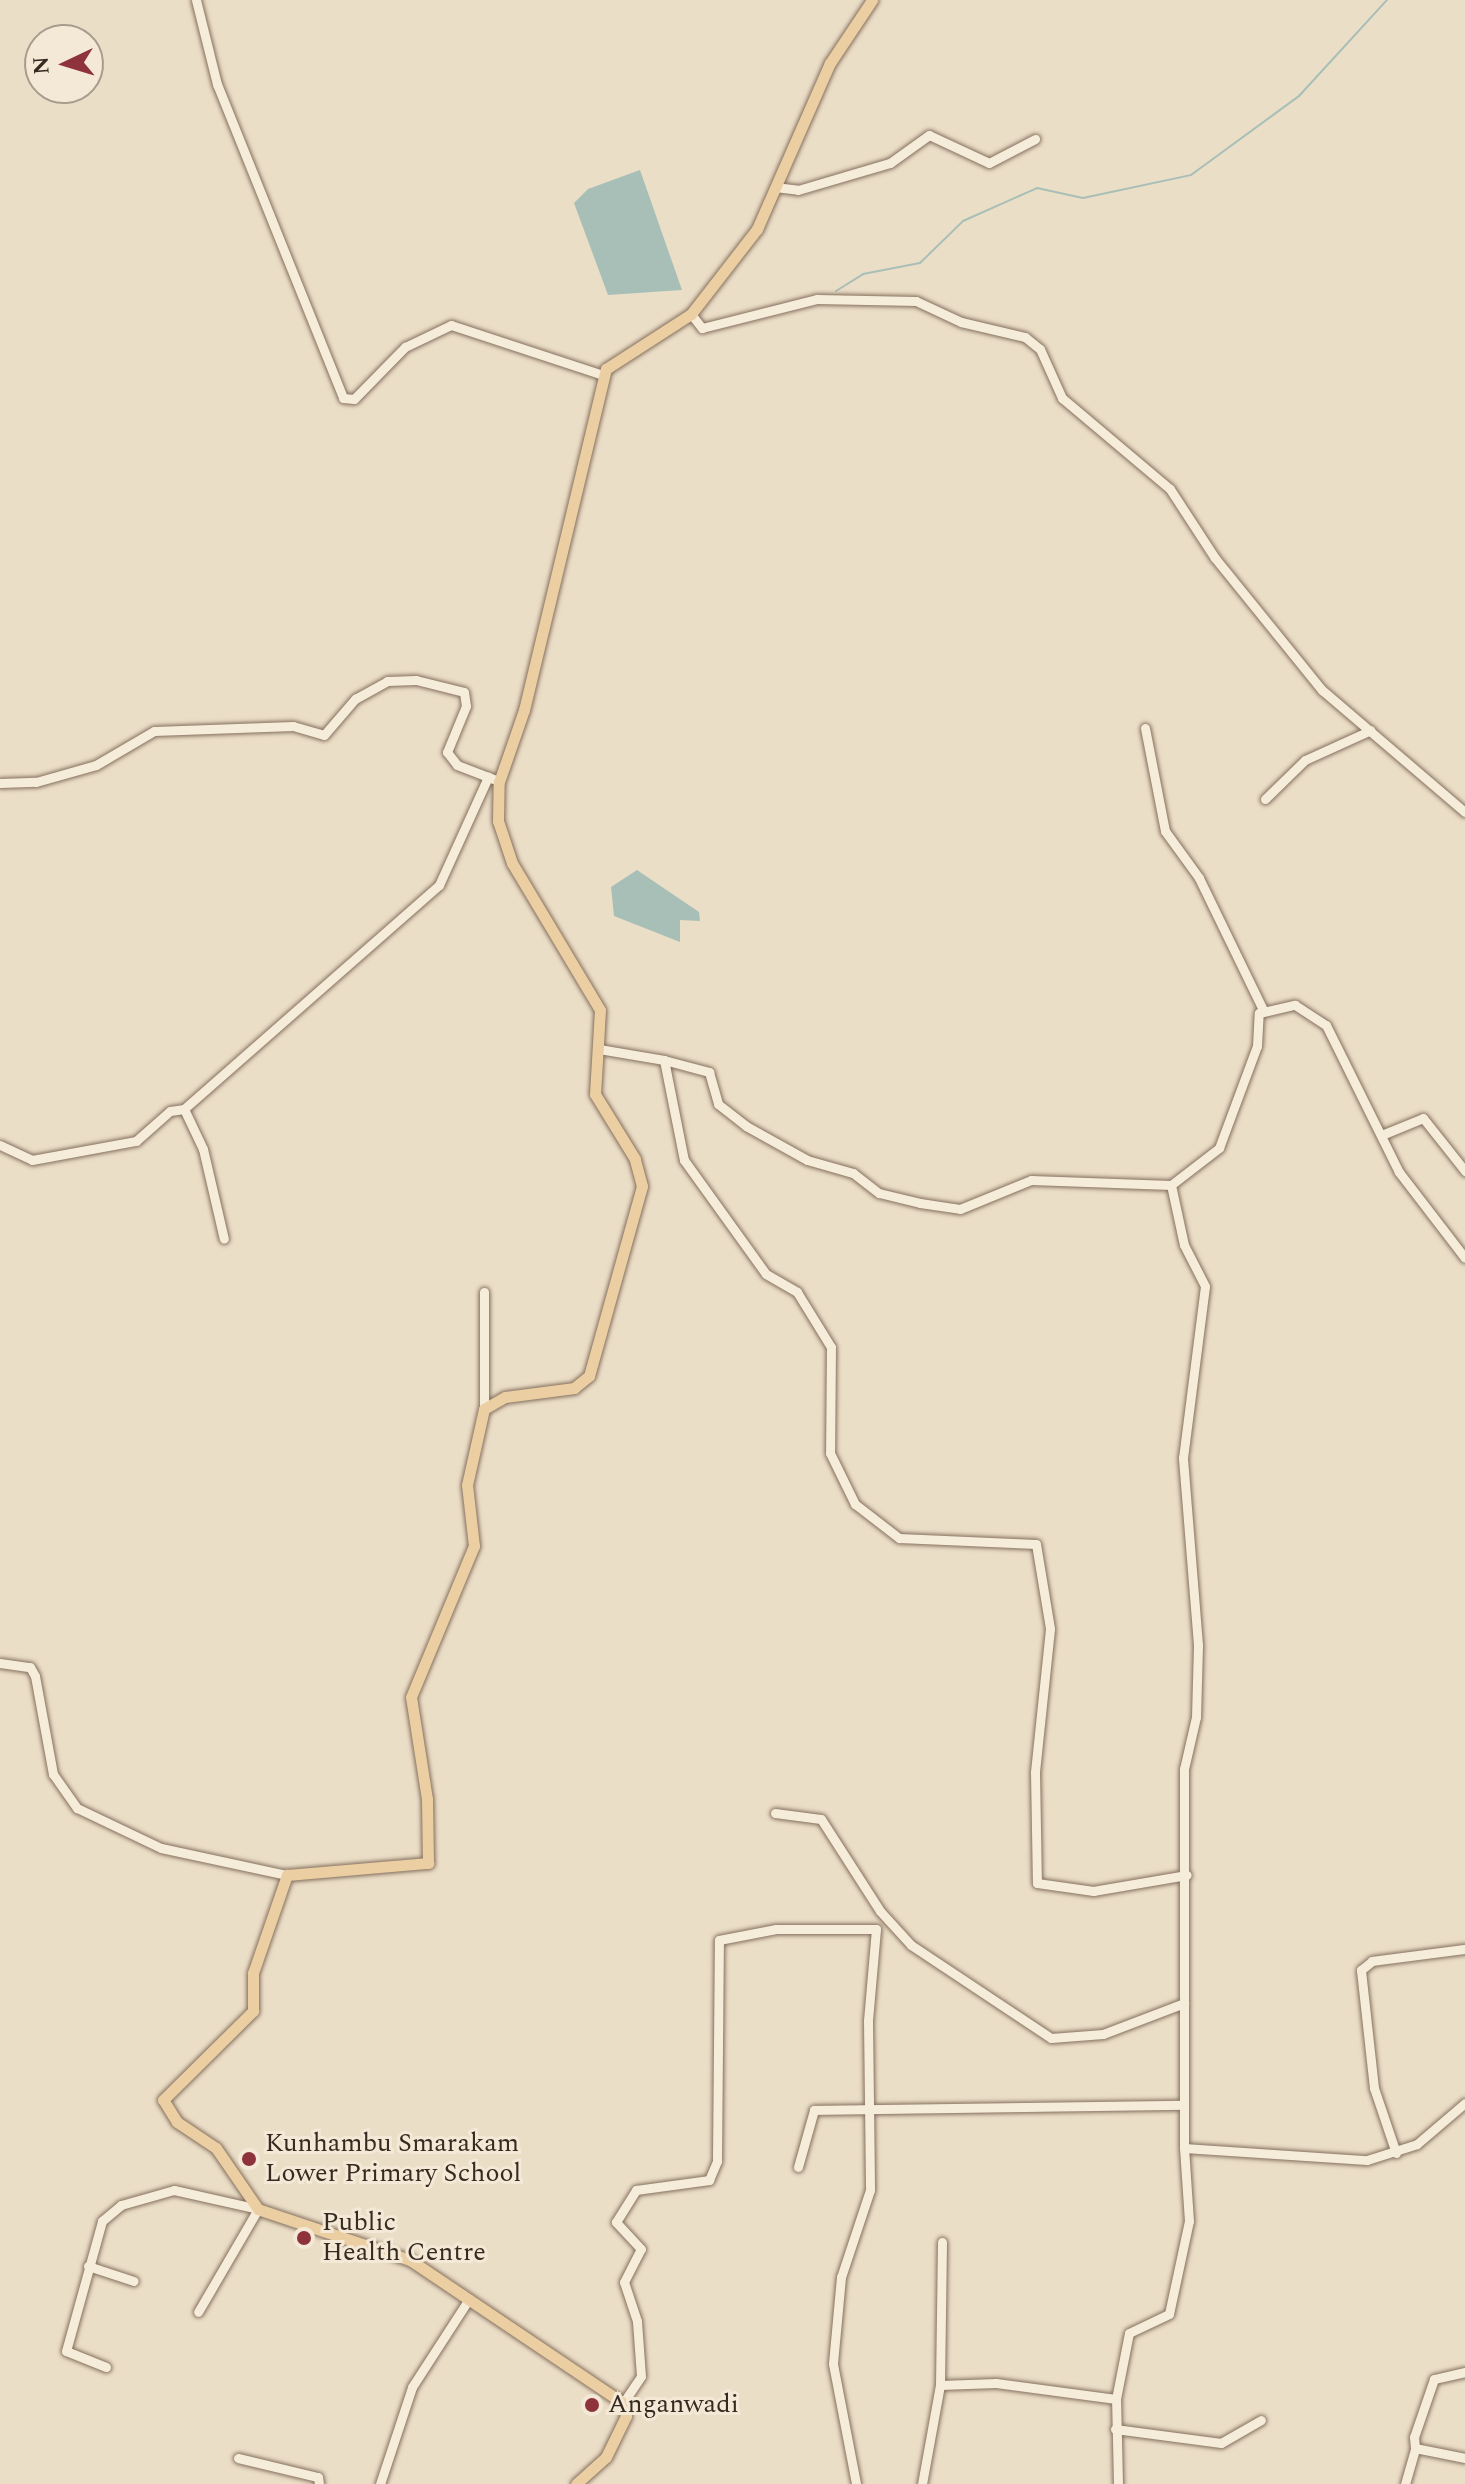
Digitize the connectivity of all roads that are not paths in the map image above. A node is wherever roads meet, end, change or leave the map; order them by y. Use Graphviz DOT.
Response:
graph roads {
  1 [pos="196,0"];
  2 [pos="872,0"];
  3 [pos="1035,139"];
  4 [pos="775,187"];
  5 [pos="691,314"];
  6 [pos="603,375"];
  7 [pos="1145,728"];
  8 [pos="1371,730"];
  9 [pos="494,780"];
  10 [pos="0,783"];
  11 [pos="1265,799"];
  12 [pos="1465,812"];
  13 [pos="1263,1010"];
  14 [pos="599,1049"];
  15 [pos="664,1060"];
  16 [pos="184,1109"];
  17 [pos="1384,1134"];
  18 [pos="0,1145"];
  19 [pos="1465,1171"];
  20 [pos="1171,1185"];
  21 [pos="224,1239"];
  22 [pos="1465,1258"];
  23 [pos="484,1292"];
  24 [pos="484,1409"];
  25 [pos="0,1663"];
  26 [pos="775,1813"];
  27 [pos="287,1875"];
  28 [pos="1187,1875"];
  29 [pos="896,1928"];
  30 [pos="876,1929"];
  31 [pos="1465,1949"];
  32 [pos="1184,2003"];
  33 [pos="1181,2105"];
  34 [pos="1465,2105"];
  35 [pos="871,2108"];
  36 [pos="1184,2148"];
  37 [pos="1396,2153"];
  38 [pos="798,2167"];
  39 [pos="258,2209"];
  40 [pos="942,2242"];
  41 [pos="88,2266"];
  42 [pos="134,2281"];
  43 [pos="469,2299"];
  44 [pos="198,2312"];
  45 [pos="106,2367"];
  46 [pos="1465,2372"];
  47 [pos="940,2385"];
  48 [pos="1116,2399"];
  49 [pos="623,2403"];
  50 [pos="1261,2420"];
  51 [pos="1115,2429"];
  52 [pos="1415,2448"];
  53 [pos="238,2458"];
  54 [pos="1465,2458"];
  55 [pos="319,2484"];
  56 [pos="380,2484"];
  57 [pos="576,2484"];
  58 [pos="856,2484"];
  59 [pos="922,2484"];
  60 [pos="1118,2484"];
  61 [pos="1405,2484"];
  1 -- 6 [label="street"];
  2 -- 4 [label="main road"];
  3 -- 4 [label="street"];
  4 -- 5 [label="main road"];
  5 -- 6 [label="main road"];
  5 -- 8 [label="street"];
  6 -- 9 [label="main road"];
  7 -- 13 [label="street"];
  8 -- 11 [label="street"];
  8 -- 12 [label="street"];
  9 -- 10 [label="street"];
  9 -- 14 [label="main road"];
  9 -- 16 [label="street"];
  13 -- 17 [label="street"];
  13 -- 20 [label="street"];
  14 -- 15 [label="street"];
  14 -- 24 [label="main road"];
  15 -- 20 [label="street"];
  15 -- 28 [label="street"];
  16 -- 18 [label="street"];
  16 -- 21 [label="street"];
  17 -- 19 [label="street"];
  17 -- 22 [label="street"];
  20 -- 28 [label="street"];
  23 -- 24 [label="street"];
  24 -- 27 [label="main road"];
  25 -- 27 [label="street"];
  26 -- 29 [label="street"];
  27 -- 39 [label="main road"];
  28 -- 32 [label="street"];
  29 -- 30 [label="street"];
  29 -- 32 [label="street"];
  30 -- 35 [label="street"];
  30 -- 49 [label="street"];
  31 -- 37 [label="street"];
  32 -- 33 [label="street"];
  33 -- 35 [label="street"];
  33 -- 36 [label="street"];
  34 -- 37 [label="street"];
  35 -- 38 [label="street"];
  35 -- 58 [label="street"];
  36 -- 37 [label="street"];
  36 -- 48 [label="street"];
  39 -- 41 [label="street"];
  39 -- 43 [label="main road"];
  39 -- 44 [label="street"];
  40 -- 47 [label="street"];
  41 -- 42 [label="street"];
  41 -- 45 [label="street"];
  43 -- 49 [label="main road"];
  43 -- 56 [label="street"];
  46 -- 52 [label="street"];
  47 -- 48 [label="street"];
  47 -- 59 [label="street"];
  48 -- 51 [label="street"];
  49 -- 57 [label="main road"];
  50 -- 51 [label="street"];
  51 -- 60 [label="street"];
  52 -- 54 [label="street"];
  52 -- 61 [label="street"];
  53 -- 55 [label="street"];
}
